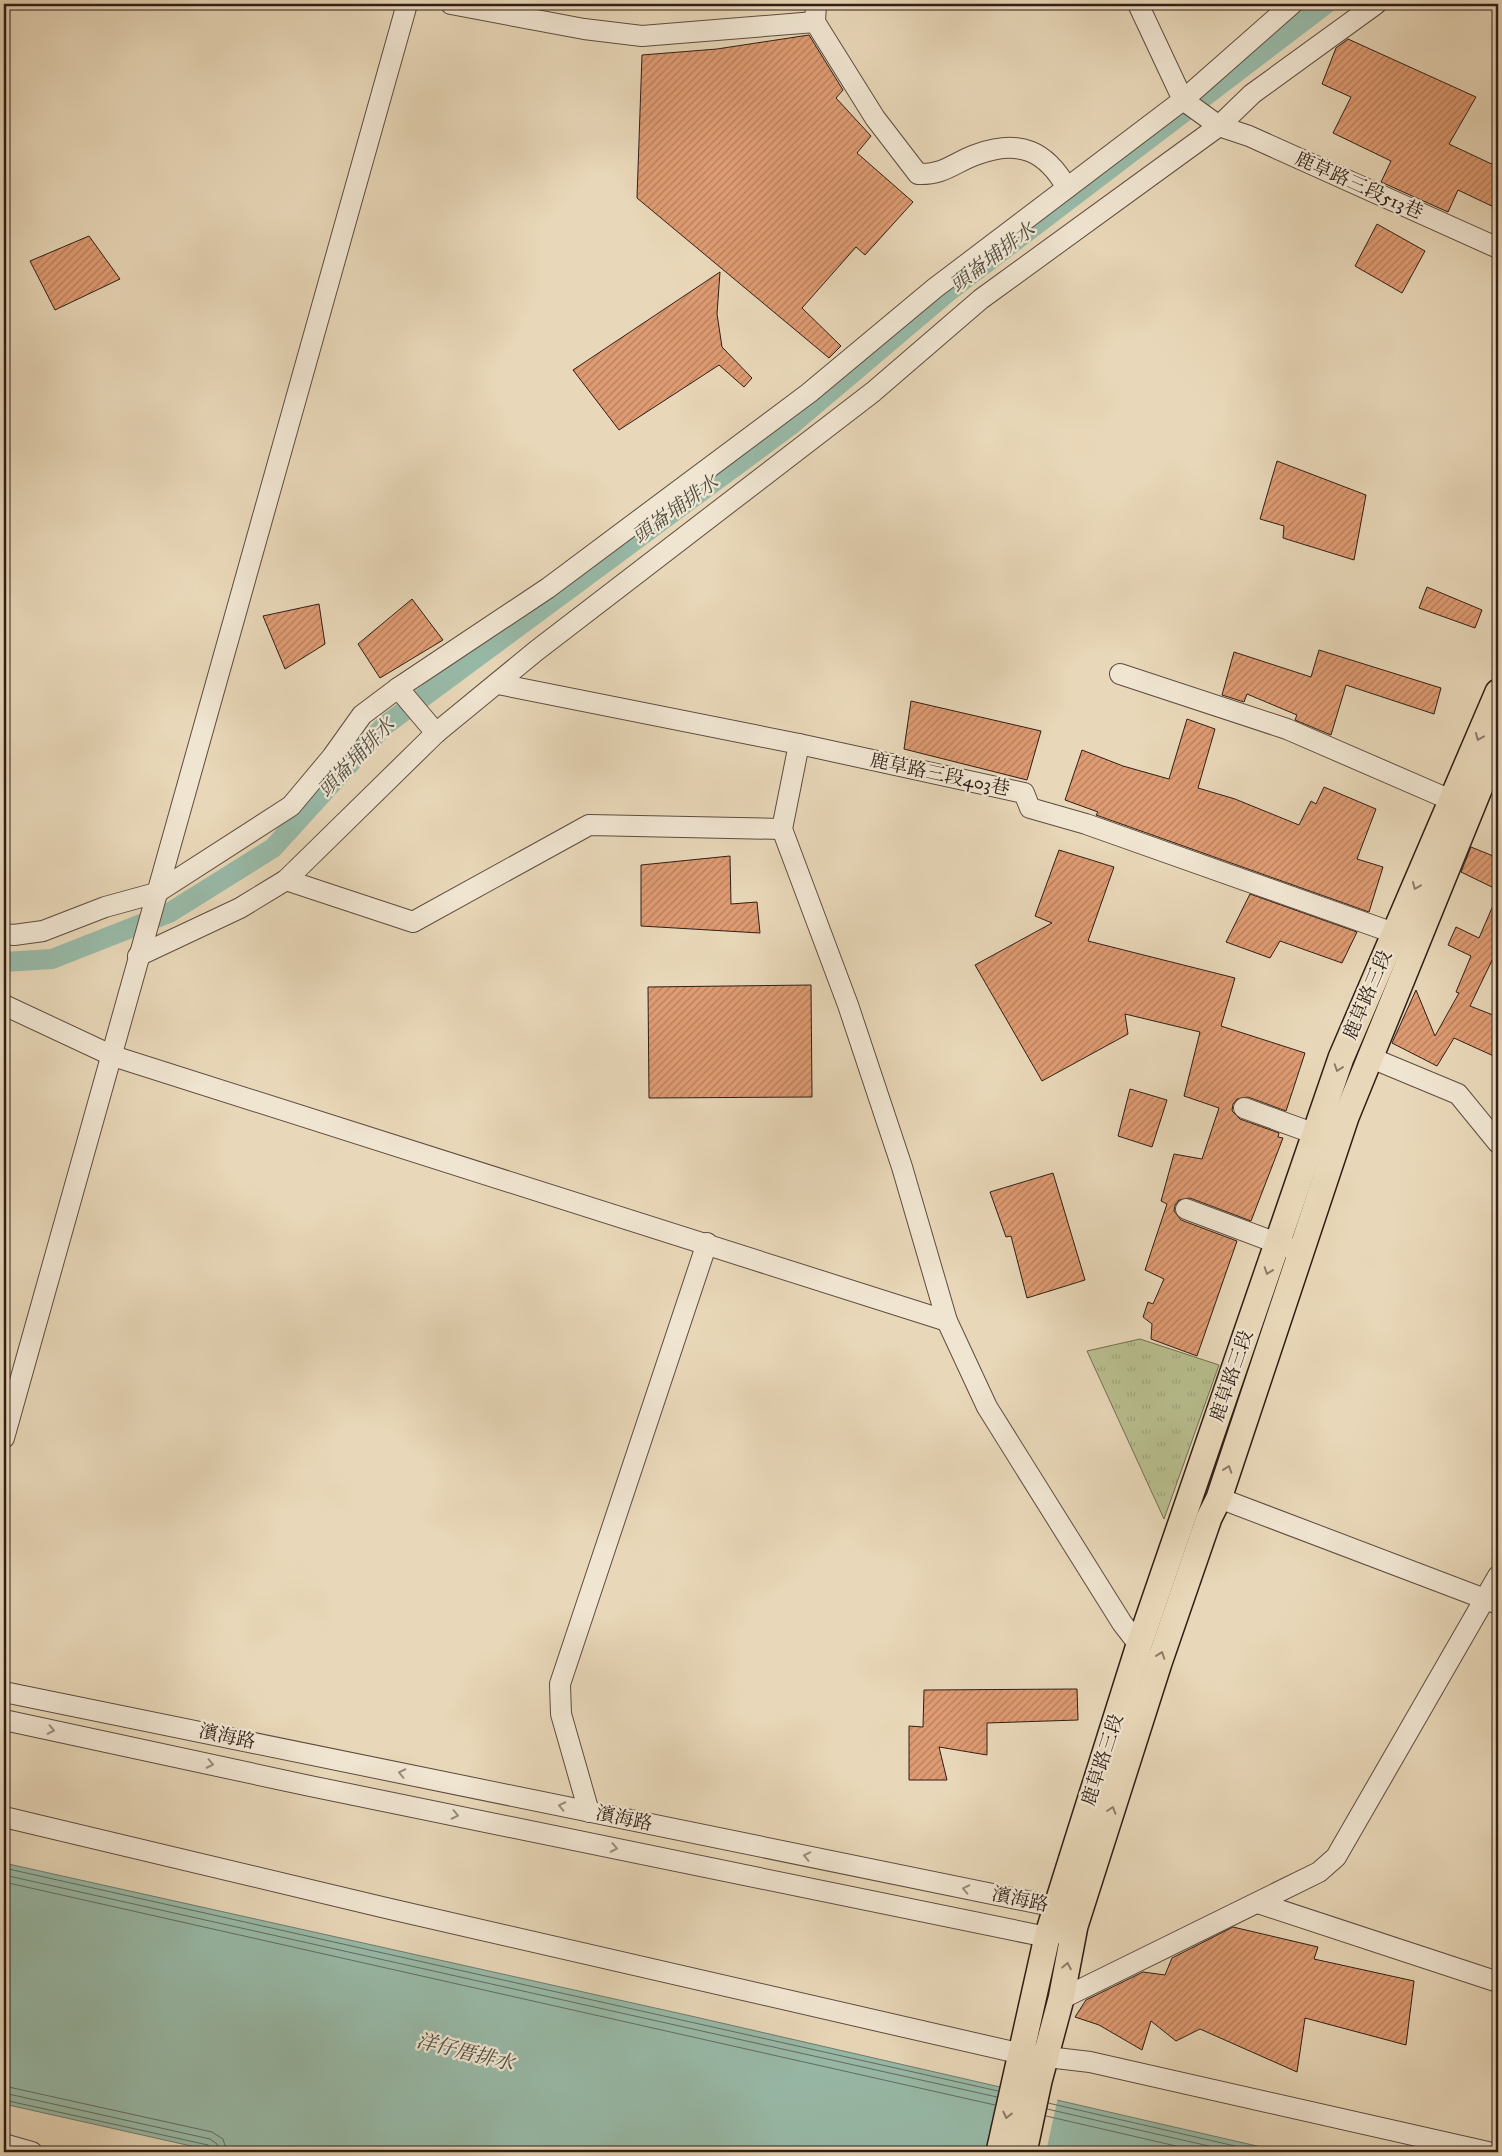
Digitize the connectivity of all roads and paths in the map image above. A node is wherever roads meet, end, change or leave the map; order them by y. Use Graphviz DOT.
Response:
graph roads {
  1 [pos="407,4"];
  2 [pos="451,4"];
  3 [pos="1138,4"];
  4 [pos="1292,4"];
  5 [pos="1376,4"];
  6 [pos="815,13"];
  7 [pos="1183,100"];
  8 [pos="1219,126"];
  9 [pos="1067,188"];
  10 [pos="1498,248"];
  11 [pos="1120,674"];
  12 [pos="498,684"];
  13 [pos="398,688"];
  14 [pos="1498,692"];
  15 [pos="436,732"];
  16 [pos="1498,743"];
  17 [pos="799,744"];
  18 [pos="1453,801"];
  19 [pos="782,829"];
  20 [pos="286,880"];
  21 [pos="156,893"];
  22 [pos="4,934"];
  23 [pos="1406,937"];
  24 [pos="138,956"];
  25 [pos="4,1005"];
  26 [pos="113,1056"];
  27 [pos="1369,1057"];
  28 [pos="1244,1108"];
  29 [pos="1326,1138"];
  30 [pos="1498,1143"];
  31 [pos="1186,1209"];
  32 [pos="707,1243"];
  33 [pos="1278,1243"];
  34 [pos="1301,1252"];
  35 [pos="947,1321"];
  36 [pos="4,1438"];
  37 [pos="1219,1498"];
  38 [pos="1498,1576"];
  39 [pos="1492,1601"];
  40 [pos="1139,1645"];
  41 [pos="4,1692"];
  42 [pos="4,1720"];
  43 [pos="589,1812"];
  44 [pos="4,1817"];
  45 [pos="1258,1903"];
  46 [pos="1056,1907"];
  47 [pos="1074,1926"];
  48 [pos="1047,1937"];
  49 [pos="1498,1982"];
  50 [pos="1061,1998"];
  51 [pos="1031,2068"];
  52 [pos="4,2144"];
  53 [pos="32,2152"];
  54 [pos="999,2152"];
  55 [pos="1024,2152"];
  56 [pos="1488,2152"];
  1 -- 21 [label="street"];
  2 -- 6 [label="street"];
  3 -- 7 [label="street"];
  4 -- 7 [label="street"];
  5 -- 8 [label="street"];
  6 -- 9 [label="street"];
  7 -- 8 [label="street, 鹿草路三段513巷"];
  7 -- 9 [label="street"];
  8 -- 10 [label="street, 鹿草路三段513巷"];
  8 -- 12 [label="street"];
  9 -- 13 [label="street"];
  11 -- 18 [label="street"];
  12 -- 15 [label="street"];
  12 -- 17 [label="street, 鹿草路三段403巷"];
  13 -- 15 [label="street"];
  13 -- 21 [label="street"];
  14 -- 18 [label="main road, 鹿草路三段, one-way"];
  15 -- 20 [label="street"];
  16 -- 23 [label="main road, 鹿草路三段"];
  17 -- 19 [label="street"];
  17 -- 23 [label="street, 鹿草路三段403巷"];
  18 -- 23 [label="main road, 鹿草路三段, one-way"];
  19 -- 20 [label="street"];
  19 -- 35 [label="street"];
  20 -- 24 [label="street"];
  21 -- 22 [label="street"];
  21 -- 24 [label="street"];
  23 -- 27 [label="main road, 鹿草路三段"];
  23 -- 29 [label="main road, 鹿草路三段, one-way"];
  24 -- 26 [label="street"];
  25 -- 26 [label="street"];
  26 -- 32 [label="street"];
  26 -- 36 [label="street"];
  27 -- 29 [label="main road, 鹿草路三段"];
  27 -- 30 [label="street"];
  28 -- 29 [label="street"];
  29 -- 33 [label="main road, 鹿草路三段"];
  29 -- 34 [label="main road, 鹿草路三段"];
  31 -- 33 [label="street"];
  32 -- 35 [label="street"];
  32 -- 43 [label="street"];
  33 -- 34 [label="street"];
  33 -- 40 [label="main road, 鹿草路三段, one-way"];
  37 -- 34 [label="main road, 鹿草路三段, one-way"];
  35 -- 40 [label="street"];
  37 -- 39 [label="street"];
  47 -- 37 [label="main road, 鹿草路三段, one-way"];
  38 -- 39 [label="street"];
  39 -- 45 [label="street"];
  40 -- 46 [label="main road, 鹿草路三段"];
  43 -- 41 [label="street, 濱海路, one-way"];
  42 -- 48 [label="street, 濱海路, one-way"];
  46 -- 43 [label="street, 濱海路, one-way"];
  44 -- 51 [label="street"];
  45 -- 49 [label="street"];
  45 -- 50 [label="street"];
  46 -- 47 [label="street, 濱海路"];
  46 -- 48 [label="main road, 鹿草路三段"];
  47 -- 48 [label="street, 濱海路"];
  50 -- 47 [label="main road, 鹿草路三段, one-way"];
  48 -- 51 [label="main road, 鹿草路三段"];
  50 -- 51 [label="main road, 鹿草路三段"];
  51 -- 54 [label="main road, one-way"];
  51 -- 55 [label="main road"];
  51 -- 56 [label="street"];
  52 -- 53 [label="street"];
}
